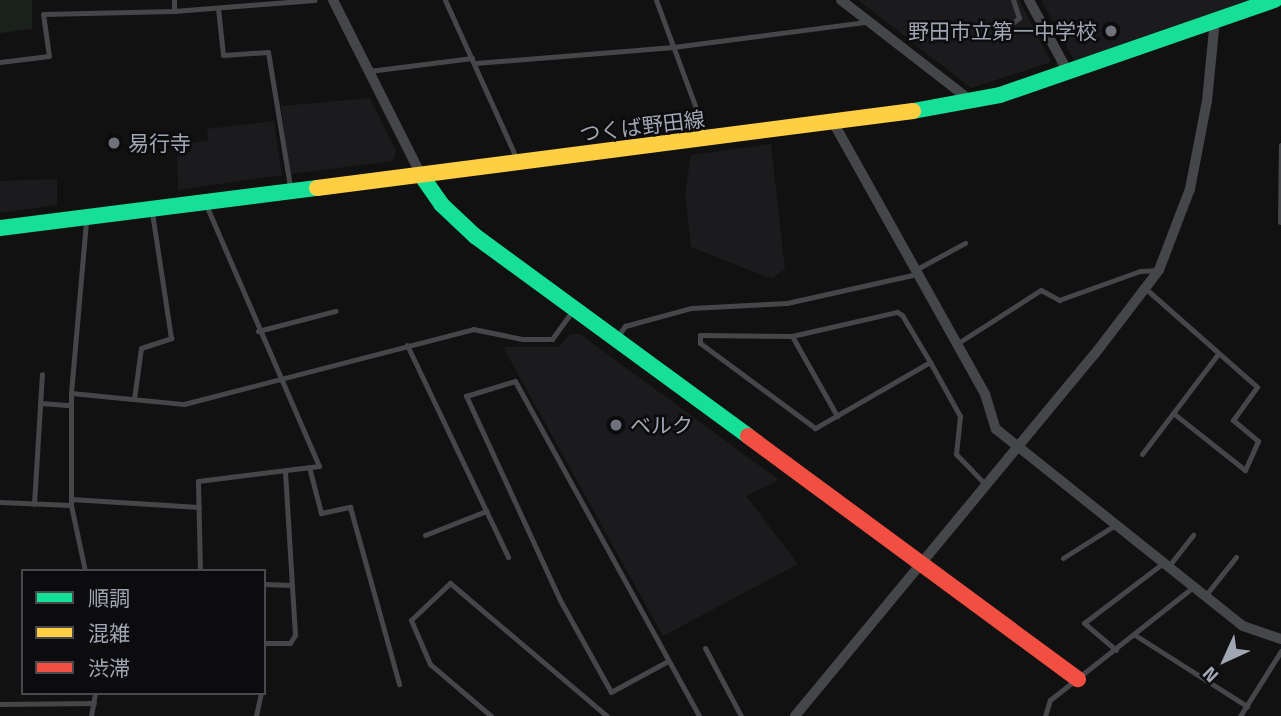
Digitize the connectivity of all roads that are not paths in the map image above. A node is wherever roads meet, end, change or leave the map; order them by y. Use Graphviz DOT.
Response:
graph roads {
  1 [pos="174,0"];
  2 [pos="315,0"];
  3 [pos="333,0"];
  4 [pos="445,0"];
  5 [pos="656,0"];
  6 [pos="841,0"];
  7 [pos="1013,0"];
  8 [pos="1029,0"];
  9 [pos="1275,0"];
  10 [pos="218,8"];
  11 [pos="174,11"];
  12 [pos="1215,20"];
  13 [pos="869,21"];
  14 [pos="993,35"];
  15 [pos="673,47"];
  16 [pos="474,61"];
  17 [pos="0,62"];
  18 [pos="369,71"];
  19 [pos="1068,72"];
  20 [pos="971,102"];
  21 [pos="833,122"];
  22 [pos="707,139"];
  23 [pos="1281,145"];
  24 [pos="518,160"];
  25 [pos="421,175"];
  26 [pos="291,193"];
  27 [pos="205,202"];
  28 [pos="151,209"];
  29 [pos="86,218"];
  30 [pos="1280,222"];
  31 [pos="0,228"];
  32 [pos="965,243"];
  33 [pos="1159,270"];
  34 [pos="916,272"];
  35 [pos="1146,289"];
  36 [pos="574,308"];
  37 [pos="335,311"];
  38 [pos="258,331"];
  39 [pos="792,336"];
  40 [pos="615,340"];
  41 [pos="957,344"];
  42 [pos="407,345"];
  43 [pos="1218,354"];
  44 [pos="930,362"];
  45 [pos="42,374"];
  46 [pos="278,377"];
  47 [pos="71,393"];
  48 [pos="134,399"];
  49 [pos="40,403"];
  50 [pos="71,405"];
  51 [pos="1173,413"];
  52 [pos="836,416"];
  53 [pos="1017,447"];
  54 [pos="1142,454"];
  55 [pos="309,467"];
  56 [pos="285,470"];
  57 [pos="986,485"];
  58 [pos="0,502"];
  59 [pos="71,502"];
  60 [pos="34,504"];
  61 [pos="199,507"];
  62 [pos="486,511"];
  63 [pos="1115,524"];
  64 [pos="425,535"];
  65 [pos="1193,535"];
  66 [pos="508,557"];
  67 [pos="1063,558"];
  68 [pos="1236,558"];
  69 [pos="921,563"];
  70 [pos="1165,565"];
  71 [pos="85,569"];
  72 [pos="200,569"];
  73 [pos="266,584"];
  74 [pos="292,584"];
  75 [pos="1193,587"];
  76 [pos="1205,596"];
  77 [pos="1135,635"];
  78 [pos="1281,639"];
  79 [pos="266,643"];
  80 [pos="705,648"];
  81 [pos="1116,650"];
  82 [pos="1281,651"];
  83 [pos="668,661"];
  84 [pos="1078,679"];
  85 [pos="399,684"];
  86 [pos="95,695"];
  87 [pos="261,695"];
  88 [pos="94,702"];
  89 [pos="0,704"];
  90 [pos="1247,706"];
  91 [pos="91,716"];
  92 [pos="256,716"];
  93 [pos="491,716"];
  94 [pos="607,716"];
  95 [pos="699,716"];
  96 [pos="741,716"];
  97 [pos="795,716"];
  98 [pos="1045,716"];
  99 [pos="1240,716"];
  1 -- 11 [label="lane"];
  2 -- 10 [label="lane"];
  3 -- 18 [label="street"];
  4 -- 16 [label="lane"];
  5 -- 15 [label="lane"];
  6 -- 13 [label="street"];
  7 -- 14 [label="lane"];
  8 -- 19 [label="street"];
  9 -- 12 [label="main road, つくば野田線"];
  10 -- 11 [label="lane"];
  10 -- 26 [label="lane"];
  11 -- 17 [label="lane"];
  12 -- 19 [label="main road, つくば野田線"];
  12 -- 33 [label="street"];
  13 -- 15 [label="lane"];
  13 -- 20 [label="street"];
  15 -- 16 [label="lane"];
  15 -- 22 [label="lane"];
  16 -- 18 [label="lane"];
  16 -- 24 [label="lane"];
  18 -- 25 [label="street"];
  19 -- 20 [label="main road, つくば野田線"];
  20 -- 21 [label="main road, つくば野田線"];
  21 -- 22 [label="main road, つくば野田線"];
  21 -- 34 [label="street"];
  22 -- 24 [label="main road, つくば野田線"];
  23 -- 30 [label="lane"];
  24 -- 25 [label="main road, つくば野田線"];
  25 -- 26 [label="main road, つくば野田線"];
  25 -- 36 [label="main road"];
  26 -- 27 [label="main road, つくば野田線"];
  27 -- 28 [label="main road, つくば野田線"];
  27 -- 38 [label="lane"];
  28 -- 29 [label="main road, つくば野田線"];
  28 -- 48 [label="lane"];
  29 -- 31 [label="main road, つくば野田線"];
  29 -- 47 [label="lane"];
  32 -- 34 [label="lane"];
  33 -- 35 [label="street"];
  33 -- 41 [label="lane"];
  34 -- 40 [label="lane"];
  34 -- 41 [label="street"];
  35 -- 43 [label="lane"];
  35 -- 53 [label="street"];
  36 -- 40 [label="main road"];
  36 -- 42 [label="lane"];
  37 -- 38 [label="lane"];
  38 -- 46 [label="lane"];
  39 -- 44 [label="lane"];
  39 -- 52 [label="lane"];
  39 -- 52 [label="lane"];
  40 -- 69 [label="main road"];
  41 -- 53 [label="street"];
  42 -- 46 [label="lane"];
  42 -- 62 [label="lane"];
  43 -- 51 [label="lane"];
  43 -- 51 [label="lane"];
  44 -- 52 [label="lane"];
  44 -- 57 [label="lane"];
  45 -- 49 [label="lane"];
  46 -- 48 [label="lane"];
  46 -- 55 [label="lane"];
  47 -- 48 [label="lane"];
  47 -- 50 [label="lane"];
  49 -- 50 [label="lane"];
  49 -- 60 [label="lane"];
  50 -- 59 [label="lane"];
  51 -- 54 [label="lane"];
  53 -- 57 [label="street"];
  53 -- 63 [label="street"];
  55 -- 56 [label="lane"];
  55 -- 85 [label="lane"];
  56 -- 61 [label="lane"];
  56 -- 74 [label="lane"];
  57 -- 69 [label="street"];
  58 -- 60 [label="lane"];
  59 -- 60 [label="lane"];
  59 -- 61 [label="lane"];
  59 -- 71 [label="lane"];
  61 -- 72 [label="lane"];
  62 -- 64 [label="lane"];
  62 -- 66 [label="lane"];
  63 -- 67 [label="lane"];
  63 -- 70 [label="street"];
  65 -- 70 [label="lane"];
  68 -- 76 [label="lane"];
  69 -- 84 [label="main road"];
  69 -- 97 [label="street"];
  70 -- 75 [label="street"];
  70 -- 81 [label="lane"];
  73 -- 74 [label="lane"];
  74 -- 79 [label="lane"];
  75 -- 76 [label="street"];
  75 -- 77 [label="lane"];
  76 -- 78 [label="street"];
  77 -- 81 [label="lane"];
  77 -- 90 [label="lane"];
  80 -- 96 [label="lane"];
  81 -- 84 [label="lane"];
  82 -- 90 [label="lane"];
  83 -- 83 [label="lane"];
  83 -- 95 [label="lane"];
  84 -- 98 [label="lane"];
  86 -- 88 [label="lane"];
  87 -- 92 [label="lane"];
  88 -- 89 [label="lane"];
  88 -- 91 [label="lane"];
  90 -- 99 [label="lane"];
  93 -- 94 [label="lane"];
}
